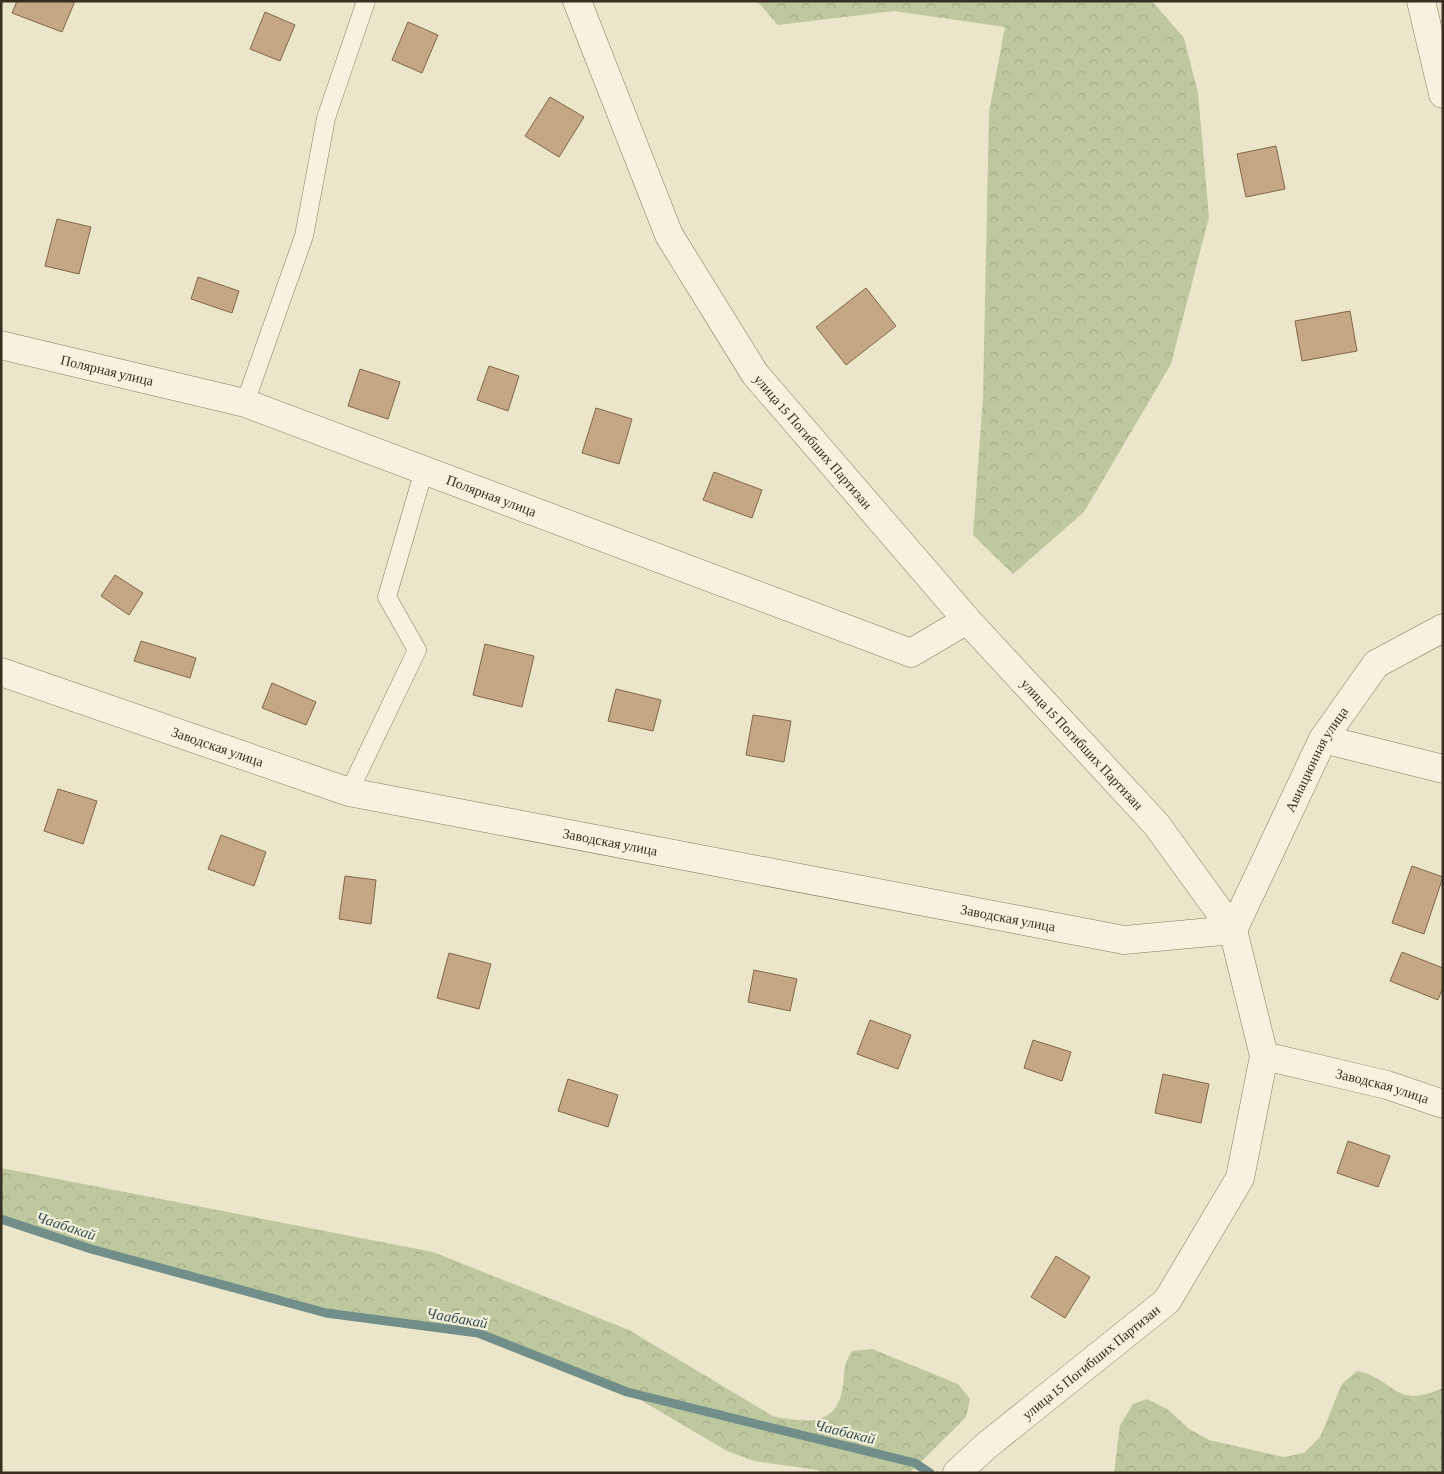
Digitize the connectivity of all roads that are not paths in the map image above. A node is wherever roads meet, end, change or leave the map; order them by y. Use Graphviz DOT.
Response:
graph roads {
  1 [pos="366,1"];
  2 [pos="577,1"];
  3 [pos="1421,1"];
  4 [pos="1443,94"];
  5 [pos="1,345"];
  6 [pos="244,403"];
  7 [pos="424,470"];
  8 [pos="967,620"];
  9 [pos="1443,628"];
  10 [pos="1,672"];
  11 [pos="1323,740"];
  12 [pos="1443,769"];
  13 [pos="349,792"];
  14 [pos="1233,930"];
  15 [pos="1264,1056"];
  16 [pos="1443,1104"];
  17 [pos="957,1473"];
  1 -- 6 [label="lane"];
  2 -- 8 [label="street, улица 15 Погибших Партизан"];
  3 -- 4 [label="street"];
  5 -- 6 [label="street, Полярная улица"];
  6 -- 7 [label="street, Полярная улица"];
  7 -- 8 [label="street, Полярная улица"];
  7 -- 13 [label="lane"];
  8 -- 14 [label="street, улица 15 Погибших Партизан"];
  9 -- 11 [label="street, Авиационная улица"];
  10 -- 13 [label="street, Заводская улица"];
  11 -- 12 [label="street"];
  11 -- 14 [label="street, Авиационная улица"];
  13 -- 14 [label="street, Заводская улица"];
  14 -- 15 [label="street, улица 15 Погибших Партизан"];
  15 -- 16 [label="street, Заводская улица"];
  15 -- 17 [label="street, улица 15 Погибших Партизан"];
}
